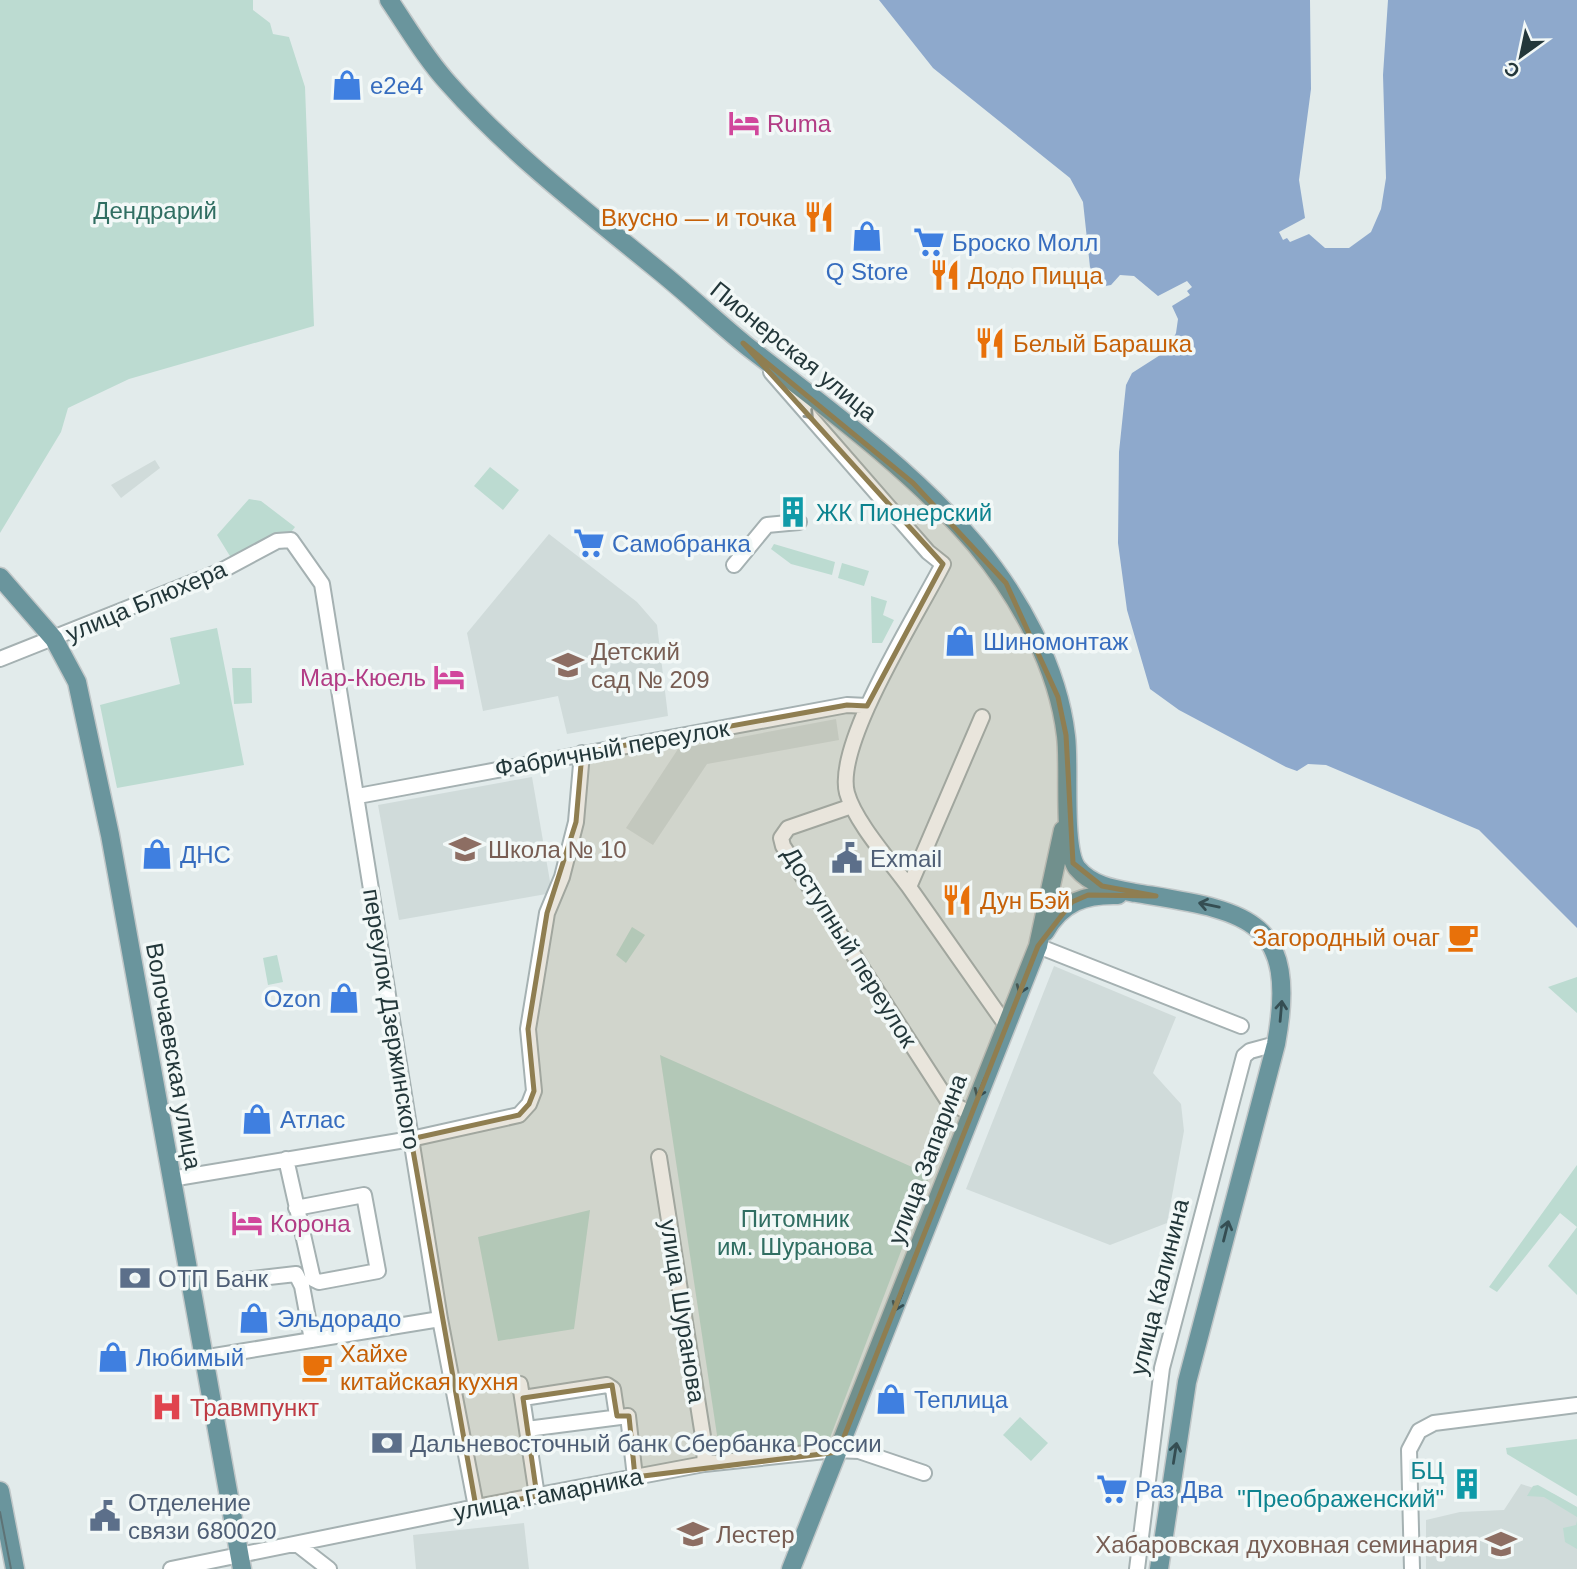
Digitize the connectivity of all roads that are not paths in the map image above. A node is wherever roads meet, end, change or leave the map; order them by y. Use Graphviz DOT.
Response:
graph roads {
  1 [pos="389,0"];
  2 [pos="743,343"];
  3 [pos="799,522"];
  4 [pos="291,540"];
  5 [pos="734,565"];
  6 [pos="0,577"];
  7 [pos="54,639"];
  8 [pos="0,659"];
  9 [pos="867,706"];
  10 [pos="982,717"];
  11 [pos="582,753"];
  12 [pos="358,796"];
  13 [pos="1068,799"];
  14 [pos="852,806"];
  15 [pos="909,887"];
  16 [pos="1156,896"];
  17 [pos="1038,946"];
  18 [pos="1006,1025"];
  19 [pos="1241,1026"];
  20 [pos="1276,1044"];
  21 [pos="971,1114"];
  22 [pos="411,1139"];
  23 [pos="659,1157"];
  24 [pos="286,1159"];
  25 [pos="171,1179"];
  26 [pos="296,1208"];
  27 [pos="234,1282"];
  28 [pos="440,1318"];
  29 [pos="312,1340"];
  30 [pos="202,1358"];
  31 [pos="1577,1405"];
  32 [pos="617,1416"];
  33 [pos="527,1429"];
  34 [pos="838,1452"];
  35 [pos="704,1464"];
  36 [pos="924,1473"];
  37 [pos="635,1477"];
  38 [pos="0,1491"];
  39 [pos="537,1496"];
  40 [pos="476,1507"];
  41 [pos="298,1545"];
  42 [pos="241,1562"];
  43 [pos="15,1569"];
  44 [pos="171,1569"];
  45 [pos="329,1569"];
  46 [pos="792,1569"];
  47 [pos="1138,1569"];
  48 [pos="1159,1569"];
  49 [pos="1412,1569"];
  1 -- 2 [label="main road, Пионерская улица"];
  2 -- 9 [label="street, one-way"];
  2 -- 13 [label="main road, Пионерская улица"];
  3 -- 5 [label="street"];
  4 -- 7 [label="street, улица Блюхера"];
  4 -- 12 [label="street, переулок Дзержинского"];
  6 -- 7 [label="main road, Волочаевская улица"];
  7 -- 8 [label="street, улица Блюхера"];
  7 -- 25 [label="main road, Волочаевская улица"];
  9 -- 11 [label="street, Фабричный переулок"];
  9 -- 14 [label="street"];
  10 -- 15 [label="street"];
  11 -- 12 [label="street, Фабричный переулок"];
  11 -- 22 [label="street"];
  12 -- 22 [label="street, переулок Дзержинского"];
  13 -- 16 [label="main road"];
  13 -- 17 [label="main road, улица Запарина"];
  14 -- 15 [label="street"];
  14 -- 21 [label="street, Доступный переулок"];
  15 -- 18 [label="street"];
  16 -- 17 [label="main road"];
  20 -- 16 [label="main road, улица Калинина, one-way"];
  17 -- 18 [label="main road, улица Запарина, one-way"];
  17 -- 19 [label="street"];
  18 -- 21 [label="main road, улица Запарина, one-way"];
  20 -- 47 [label="street, улица Калинина"];
  48 -- 20 [label="main road, улица Калинина, one-way"];
  21 -- 34 [label="main road, улица Запарина, one-way"];
  22 -- 24 [label="street"];
  22 -- 28 [label="street, переулок Дзержинского"];
  23 -- 35 [label="street, улица Шуранова"];
  24 -- 25 [label="street"];
  24 -- 26 [label="street"];
  25 -- 30 [label="main road, Волочаевская улица"];
  26 -- 26 [label="street"];
  27 -- 29 [label="street"];
  28 -- 29 [label="street"];
  28 -- 40 [label="street, переулок Дзержинского"];
  29 -- 30 [label="street"];
  30 -- 42 [label="main road, Волочаевская улица"];
  31 -- 49 [label="street"];
  32 -- 33 [label="street"];
  32 -- 33 [label="street"];
  32 -- 37 [label="street"];
  33 -- 39 [label="street"];
  34 -- 35 [label="street, улица Гамарника"];
  34 -- 36 [label="street, улица Гамарника"];
  34 -- 46 [label="main road, улица Запарина"];
  35 -- 37 [label="street, улица Гамарника"];
  37 -- 39 [label="street, улица Гамарника"];
  38 -- 43 [label="main road"];
  39 -- 40 [label="street, улица Гамарника"];
  40 -- 41 [label="street, улица Гамарника"];
  41 -- 42 [label="street, улица Гамарника"];
  41 -- 45 [label="street"];
  42 -- 44 [label="street, улица Гамарника"];
}
